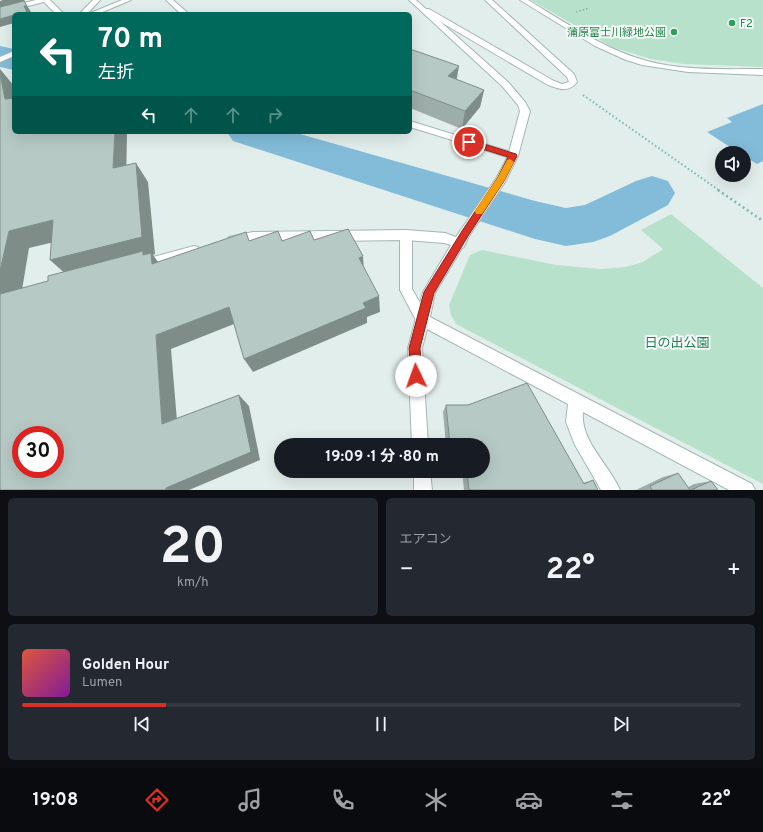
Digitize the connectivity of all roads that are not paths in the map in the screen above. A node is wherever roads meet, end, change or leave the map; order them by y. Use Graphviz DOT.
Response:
graph roads {
  1 [pos="46,0"];
  2 [pos="97,0"];
  3 [pos="128,0"];
  4 [pos="169,0"];
  5 [pos="412,0"];
  6 [pos="488,0"];
  7 [pos="523,0"];
  8 [pos="0,11"];
  9 [pos="426,11"];
  10 [pos="58,12"];
  11 [pos="85,12"];
  12 [pos="97,12"];
  13 [pos="183,12"];
  14 [pos="12,54"];
  15 [pos="0,60"];
  16 [pos="763,72"];
  17 [pos="412,125"];
  18 [pos="513,156"];
  19 [pos="406,235"];
  20 [pos="462,238"];
  21 [pos="221,243"];
  22 [pos="206,247"];
  23 [pos="130,268"];
  24 [pos="424,320"];
  25 [pos="576,401"];
  26 [pos="420,438"];
  27 [pos="422,478"];
  28 [pos="423,490"];
  29 [pos="610,490"];
  30 [pos="746,490"];
  1 -- 8 [label="street"];
  1 -- 10 [label="street"];
  2 -- 11 [label="street"];
  3 -- 12 [label="street"];
  4 -- 13 [label="street"];
  5 -- 9 [label="street"];
  6 -- 9 [label="street"];
  7 -- 16 [label="street"];
  9 -- 18 [label="street"];
  14 -- 15 [label="street"];
  17 -- 18 [label="street"];
  18 -- 20 [label="street"];
  19 -- 20 [label="street"];
  19 -- 21 [label="street"];
  19 -- 24 [label="street"];
  20 -- 24 [label="street"];
  22 -- 23 [label="street"];
  24 -- 25 [label="street"];
  24 -- 26 [label="street"];
  25 -- 29 [label="street"];
  25 -- 30 [label="street"];
  27 -- 28 [label="street"];
}
